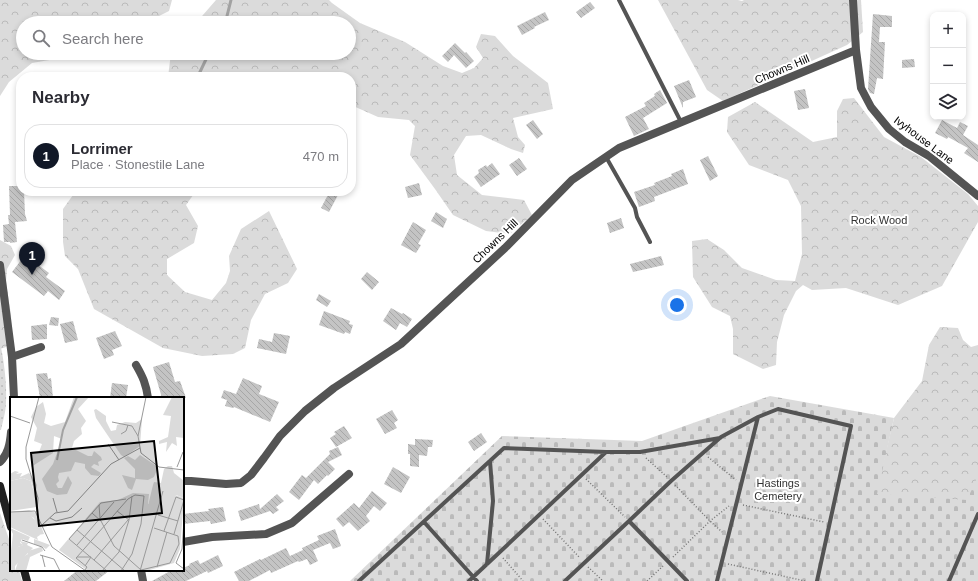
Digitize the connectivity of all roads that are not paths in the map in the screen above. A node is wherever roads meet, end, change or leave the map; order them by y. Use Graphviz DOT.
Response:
graph roads {
  1 [pos="619,0"];
  2 [pos="853,0"];
  3 [pos="856,50"];
  4 [pos="681,122"];
  5 [pos="605,157"];
  6 [pos="978,196"];
  7 [pos="650,242"];
  8 [pos="0,265"];
  9 [pos="41,347"];
  10 [pos="12,358"];
  11 [pos="136,365"];
  12 [pos="14,397"];
  13 [pos="148,397"];
  14 [pos="758,417"];
  15 [pos="10,438"];
  16 [pos="721,438"];
  17 [pos="606,452"];
  18 [pos="490,461"];
  19 [pos="0,462"];
  20 [pos="349,474"];
  21 [pos="184,481"];
  22 [pos="0,486"];
  23 [pos="978,514"];
  24 [pos="424,522"];
  25 [pos="629,522"];
  26 [pos="10,523"];
  27 [pos="184,542"];
  28 [pos="486,564"];
  29 [pos="25,571"];
  30 [pos="141,571"];
  31 [pos="473,577"];
  32 [pos="27,581"];
  33 [pos="143,581"];
  34 [pos="360,581"];
  35 [pos="469,581"];
  36 [pos="477,581"];
  37 [pos="565,581"];
  38 [pos="687,581"];
  39 [pos="717,581"];
  40 [pos="817,581"];
  41 [pos="949,581"];
  1 -- 4 [label="lane"];
  2 -- 3 [label="street, Ivyhouse Lane"];
  3 -- 4 [label="street, Chowns Hill"];
  3 -- 6 [label="street, Ivyhouse Lane"];
  4 -- 5 [label="street, Chowns Hill"];
  5 -- 7 [label="lane"];
  5 -- 21 [label="street, Chowns Hill"];
  8 -- 10 [label="street"];
  9 -- 10 [label="street"];
  10 -- 12 [label="street"];
  11 -- 13 [label="street"];
  14 -- 16 [label="lane"];
  14 -- 39 [label="lane"];
  14 -- 40 [label="lane"];
  15 -- 19 [label="street"];
  16 -- 17 [label="lane"];
  16 -- 25 [label="lane"];
  17 -- 18 [label="lane"];
  17 -- 28 [label="lane"];
  18 -- 24 [label="lane"];
  18 -- 28 [label="lane"];
  20 -- 27 [label="street"];
  22 -- 26 [label="main road"];
  23 -- 41 [label="lane"];
  24 -- 31 [label="lane"];
  24 -- 34 [label="lane"];
  25 -- 37 [label="lane"];
  25 -- 38 [label="lane"];
  28 -- 31 [label="lane"];
  29 -- 32 [label="main road"];
  30 -- 33 [label="street"];
  31 -- 35 [label="lane"];
  31 -- 36 [label="lane"];
}
